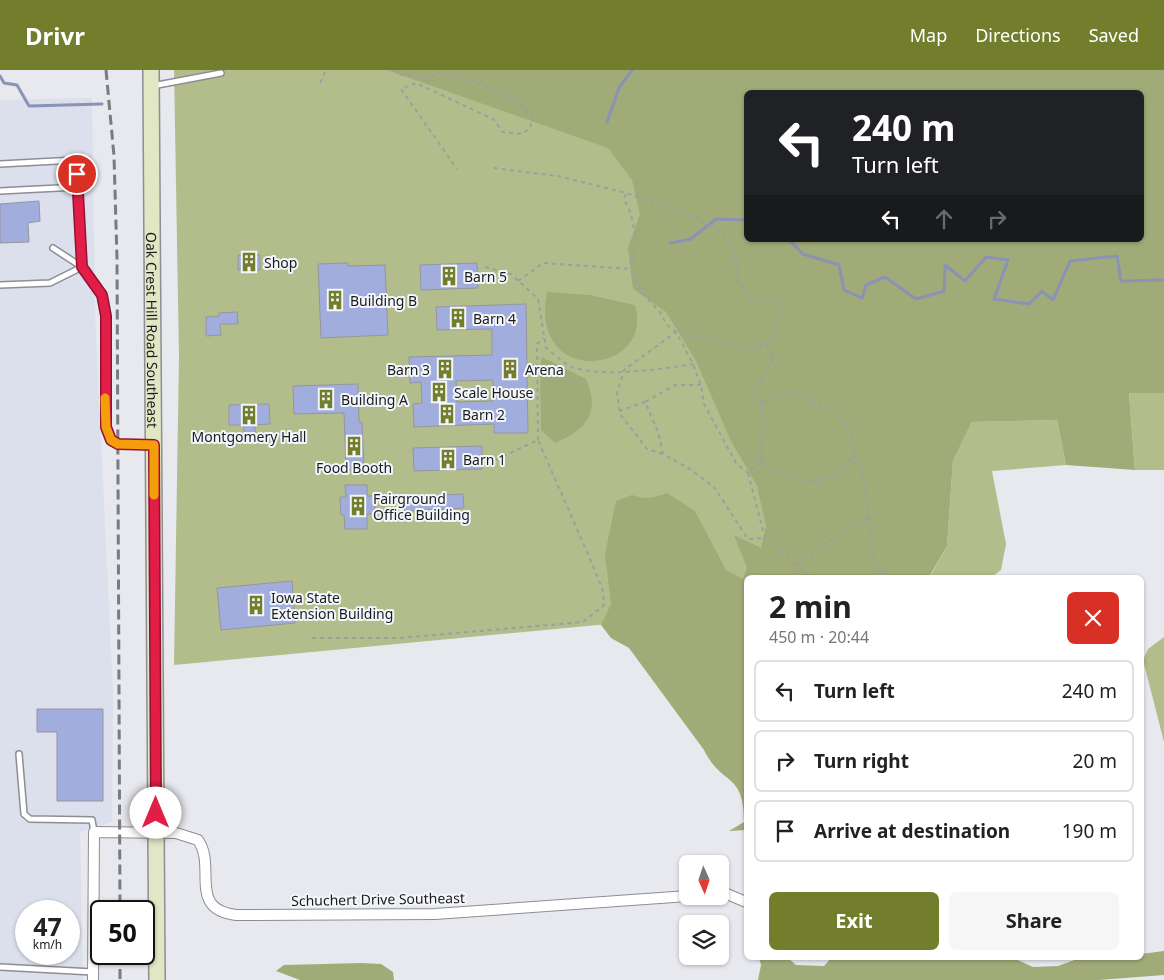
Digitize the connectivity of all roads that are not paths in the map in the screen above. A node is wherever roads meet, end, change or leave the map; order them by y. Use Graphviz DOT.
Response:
graph roads {
  1 [pos="151,70"];
  2 [pos="221,73"];
  3 [pos="151,87"];
  4 [pos="0,164"];
  5 [pos="78,187"];
  6 [pos="0,191"];
  7 [pos="53,248"];
  8 [pos="82,267"];
  9 [pos="0,285"];
  10 [pos="154,445"];
  11 [pos="19,754"];
  12 [pos="94,832"];
  13 [pos="156,832"];
  14 [pos="729,895"];
  15 [pos="679,897"];
  16 [pos="744,901"];
  17 [pos="0,967"];
  18 [pos="93,976"];
  19 [pos="157,980"];
  1 -- 3 [label="main road, Oak Crest Hill Road Southeast"];
  2 -- 3 [label="lane"];
  3 -- 10 [label="main road, Oak Crest Hill Road Southeast"];
  4 -- 5 [label="lane"];
  5 -- 6 [label="lane"];
  5 -- 8 [label="lane"];
  7 -- 8 [label="lane"];
  8 -- 9 [label="lane"];
  8 -- 10 [label="lane"];
  10 -- 13 [label="main road, Oak Crest Hill Road Southeast"];
  11 -- 12 [label="lane"];
  12 -- 13 [label="street"];
  12 -- 18 [label="street"];
  13 -- 15 [label="street, Schuchert Drive Southeast"];
  13 -- 19 [label="main road, Oak Crest Hill Road Southeast"];
  14 -- 16 [label="street"];
  17 -- 18 [label="lane"];
}
